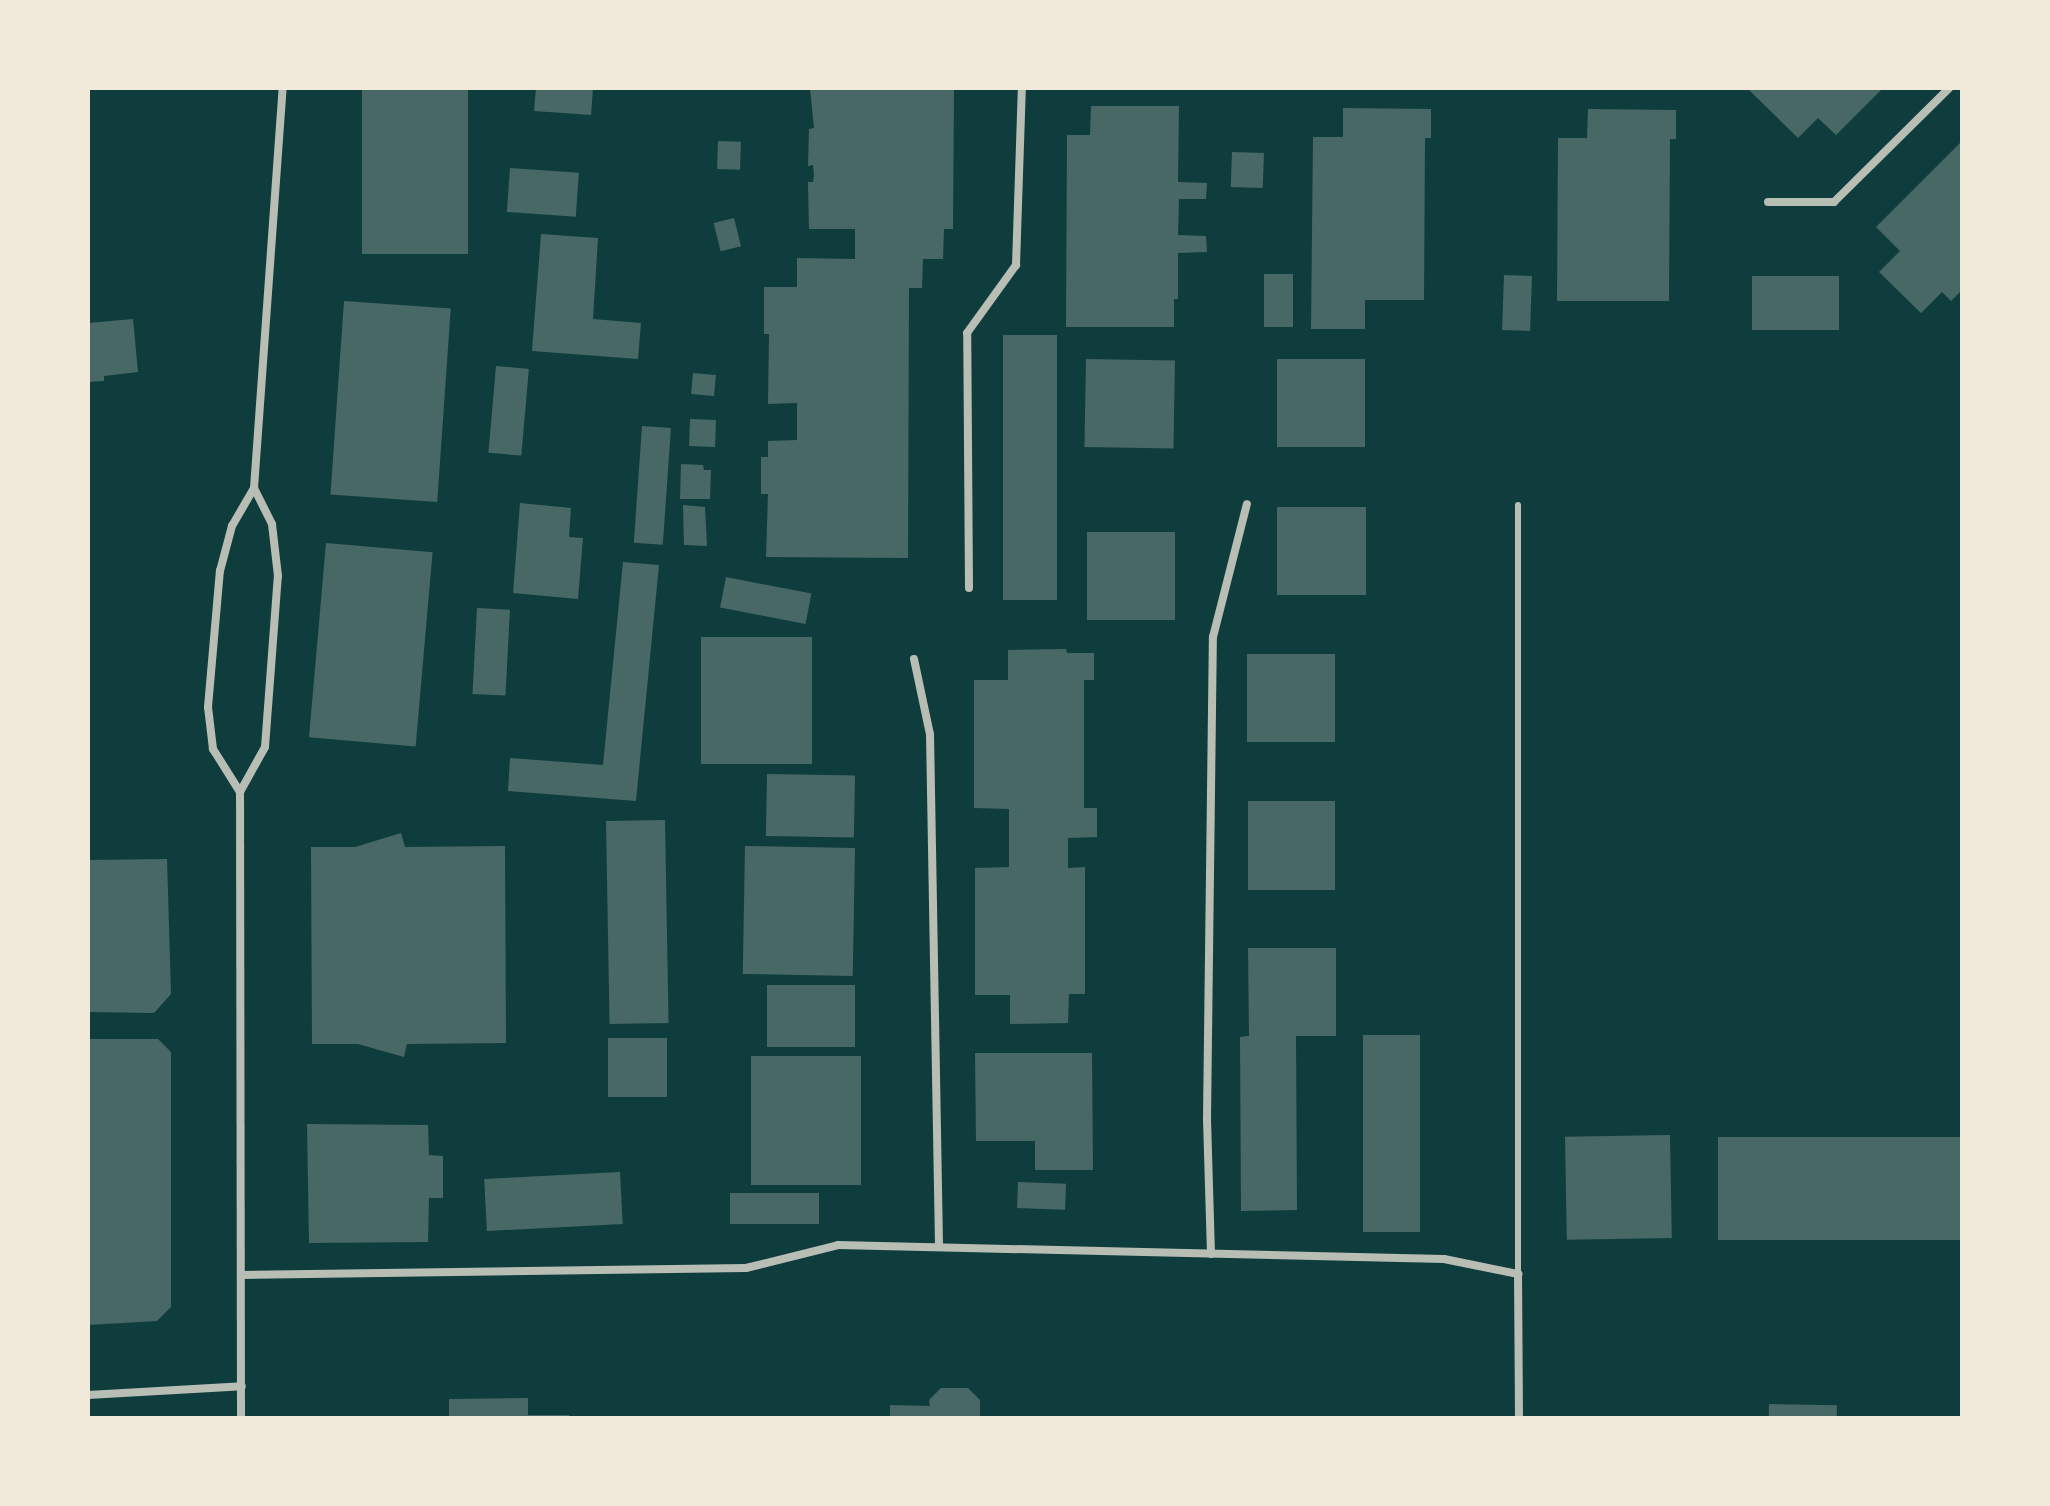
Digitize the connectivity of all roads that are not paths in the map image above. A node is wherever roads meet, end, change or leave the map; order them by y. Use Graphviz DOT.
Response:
graph roads {
  1 [pos="283,88"];
  2 [pos="1022,88"];
  3 [pos="1949,88"];
  4 [pos="1768,202"];
  5 [pos="254,488"];
  6 [pos="1247,504"];
  7 [pos="1518,505"];
  8 [pos="969,588"];
  9 [pos="914,659"];
  10 [pos="240,792"];
  11 [pos="939,1247"];
  12 [pos="1211,1254"];
  13 [pos="1518,1274"];
  14 [pos="242,1275"];
  15 [pos="242,1386"];
  16 [pos="88,1395"];
  17 [pos="241,1418"];
  18 [pos="1519,1418"];
  1 -- 5 [label="street"];
  2 -- 8 [label="street"];
  3 -- 4 [label="street"];
  5 -- 10 [label="street"];
  5 -- 10 [label="street"];
  6 -- 12 [label="street"];
  7 -- 13 [label="lane"];
  9 -- 11 [label="street"];
  10 -- 14 [label="street"];
  11 -- 12 [label="street"];
  11 -- 14 [label="street"];
  12 -- 13 [label="street"];
  13 -- 18 [label="street"];
  14 -- 15 [label="street"];
  15 -- 16 [label="street"];
  15 -- 17 [label="street"];
}
